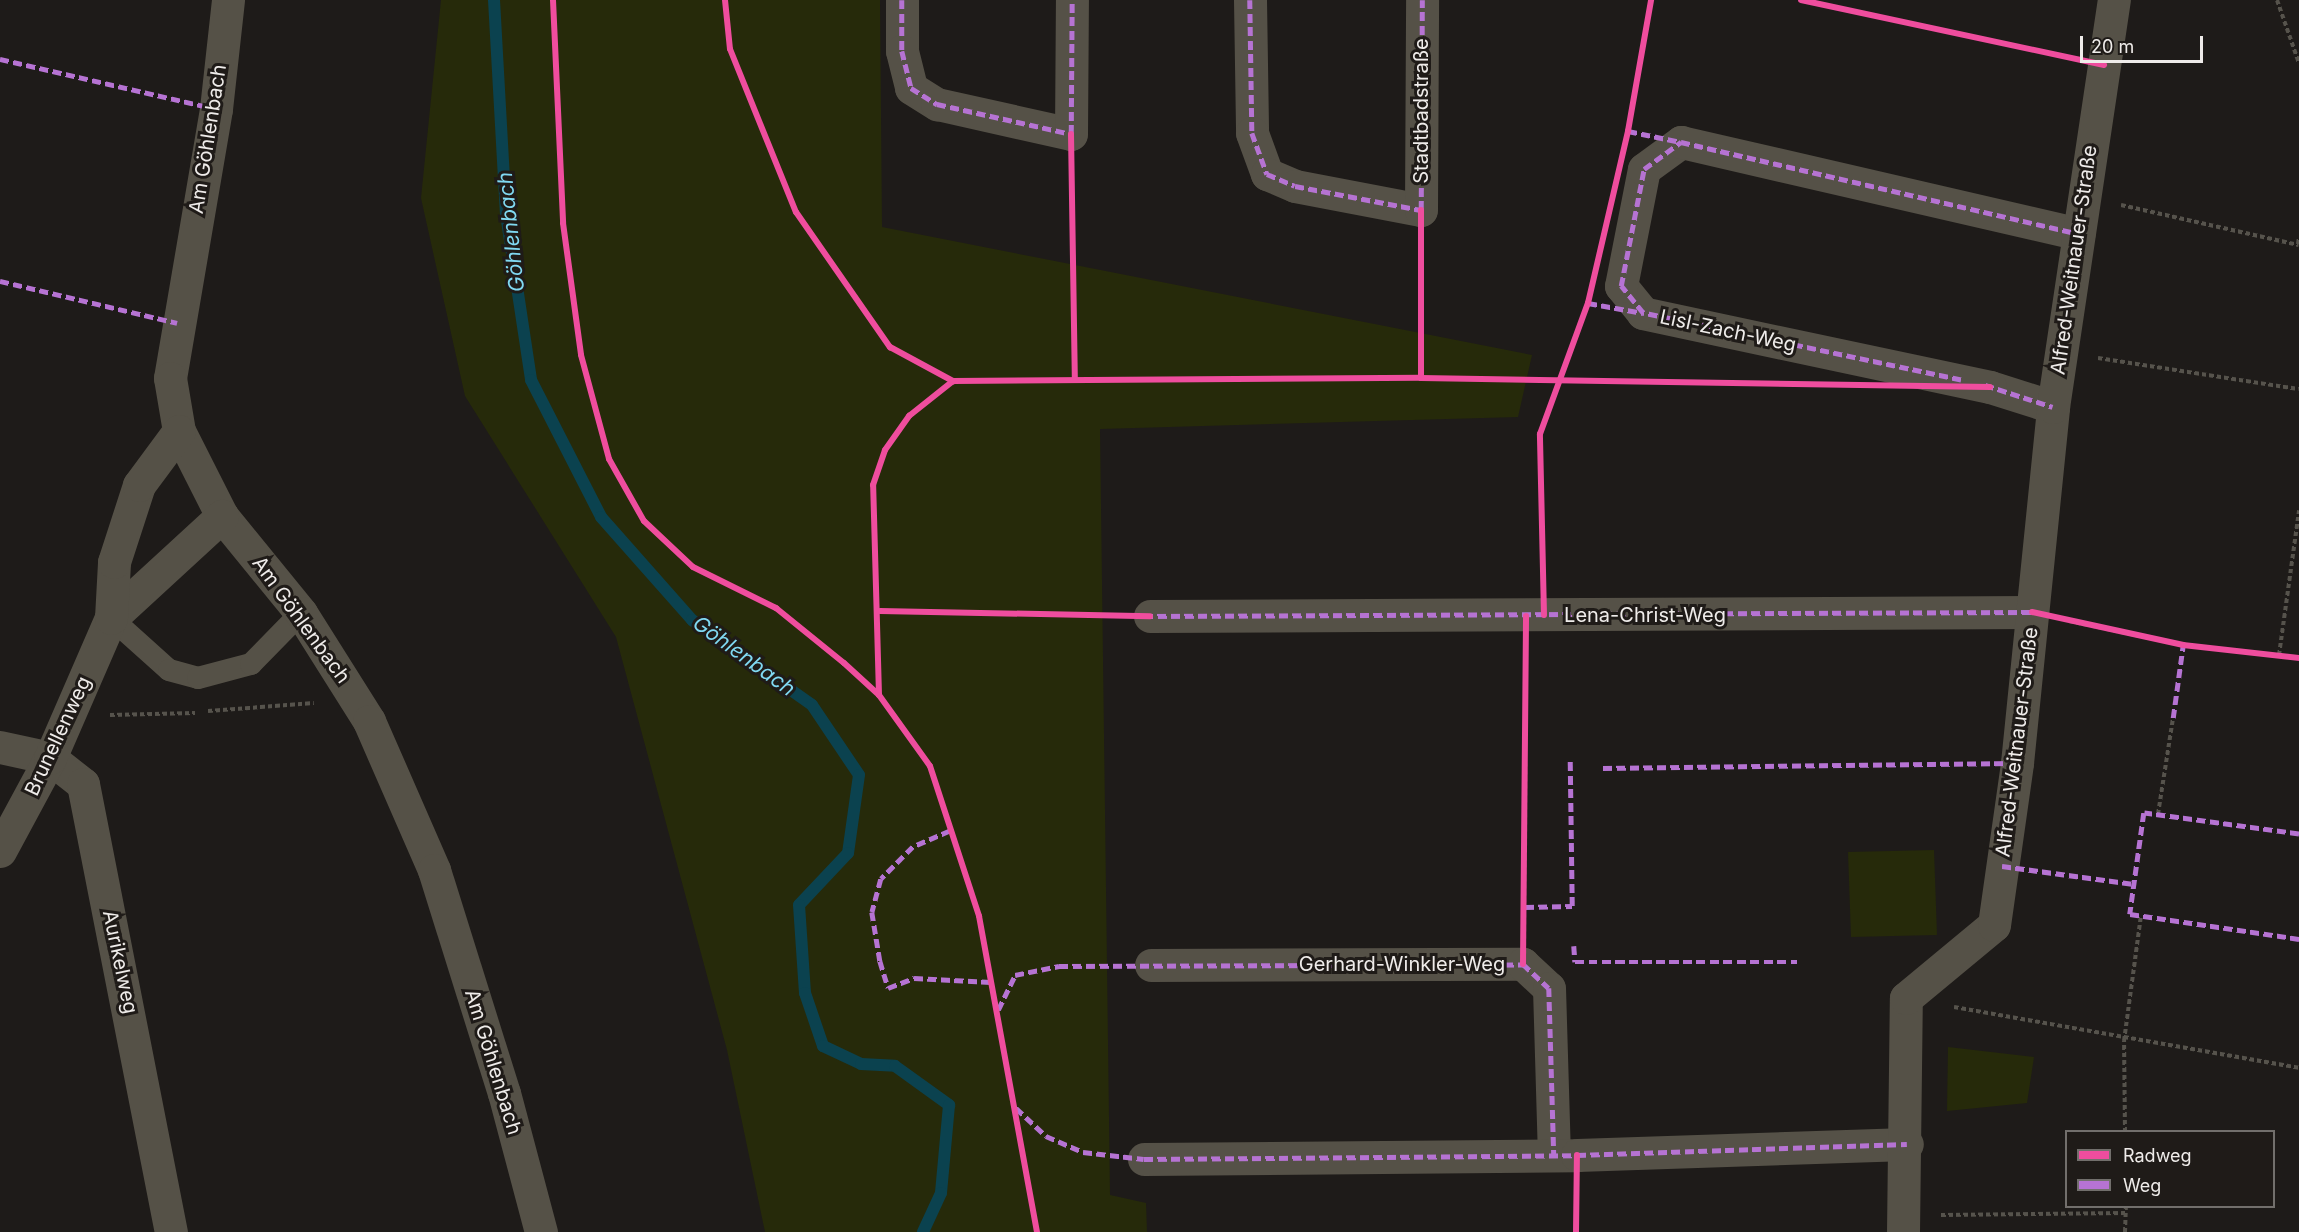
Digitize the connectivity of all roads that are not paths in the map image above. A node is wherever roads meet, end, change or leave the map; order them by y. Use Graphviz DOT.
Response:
graph roads {
  1 [pos="228,0"];
  2 [pos="902,0"];
  3 [pos="1072,0"];
  4 [pos="1250,0"];
  5 [pos="1422,0"];
  6 [pos="2114,0"];
  7 [pos="2079,234"];
  8 [pos="2053,407"];
  9 [pos="179,431"];
  10 [pos="222,516"];
  11 [pos="2032,612"];
  12 [pos="301,613"];
  13 [pos="1150,616"];
  14 [pos="111,618"];
  15 [pos="0,747"];
  16 [pos="50,759"];
  17 [pos="0,851"];
  18 [pos="1151,965"];
  19 [pos="1907,1144"];
  20 [pos="1554,1154"];
  21 [pos="1143,1159"];
  22 [pos="1903,1224"];
  23 [pos="171,1232"];
  24 [pos="541,1232"];
  1 -- 9 [label="street, Am Göhlenbach"];
  2 -- 3 [label="street"];
  4 -- 5 [label="street, Stadtbadstraße"];
  6 -- 7 [label="street, Alfred-Weitnauer-Straße"];
  7 -- 8 [label="street, Alfred-Weitnauer-Straße"];
  7 -- 8 [label="street, Lisl-Zach-Weg"];
  8 -- 11 [label="street, Alfred-Weitnauer-Straße"];
  9 -- 10 [label="street, Am Göhlenbach"];
  9 -- 14 [label="street, Brunellenweg"];
  10 -- 12 [label="street, Am Göhlenbach"];
  10 -- 14 [label="street, Brunellenweg"];
  11 -- 13 [label="street, Lena-Christ-Weg"];
  11 -- 19 [label="street, Alfred-Weitnauer-Straße"];
  12 -- 14 [label="lane"];
  12 -- 24 [label="street, Am Göhlenbach"];
  14 -- 16 [label="street, Brunellenweg"];
  15 -- 16 [label="street, Aurikelweg"];
  16 -- 17 [label="street, Brunellenweg"];
  16 -- 23 [label="street, Aurikelweg"];
  18 -- 20 [label="street, Gerhard-Winkler-Weg"];
  19 -- 20 [label="street"];
  19 -- 22 [label="street"];
  20 -- 21 [label="street"];
}
